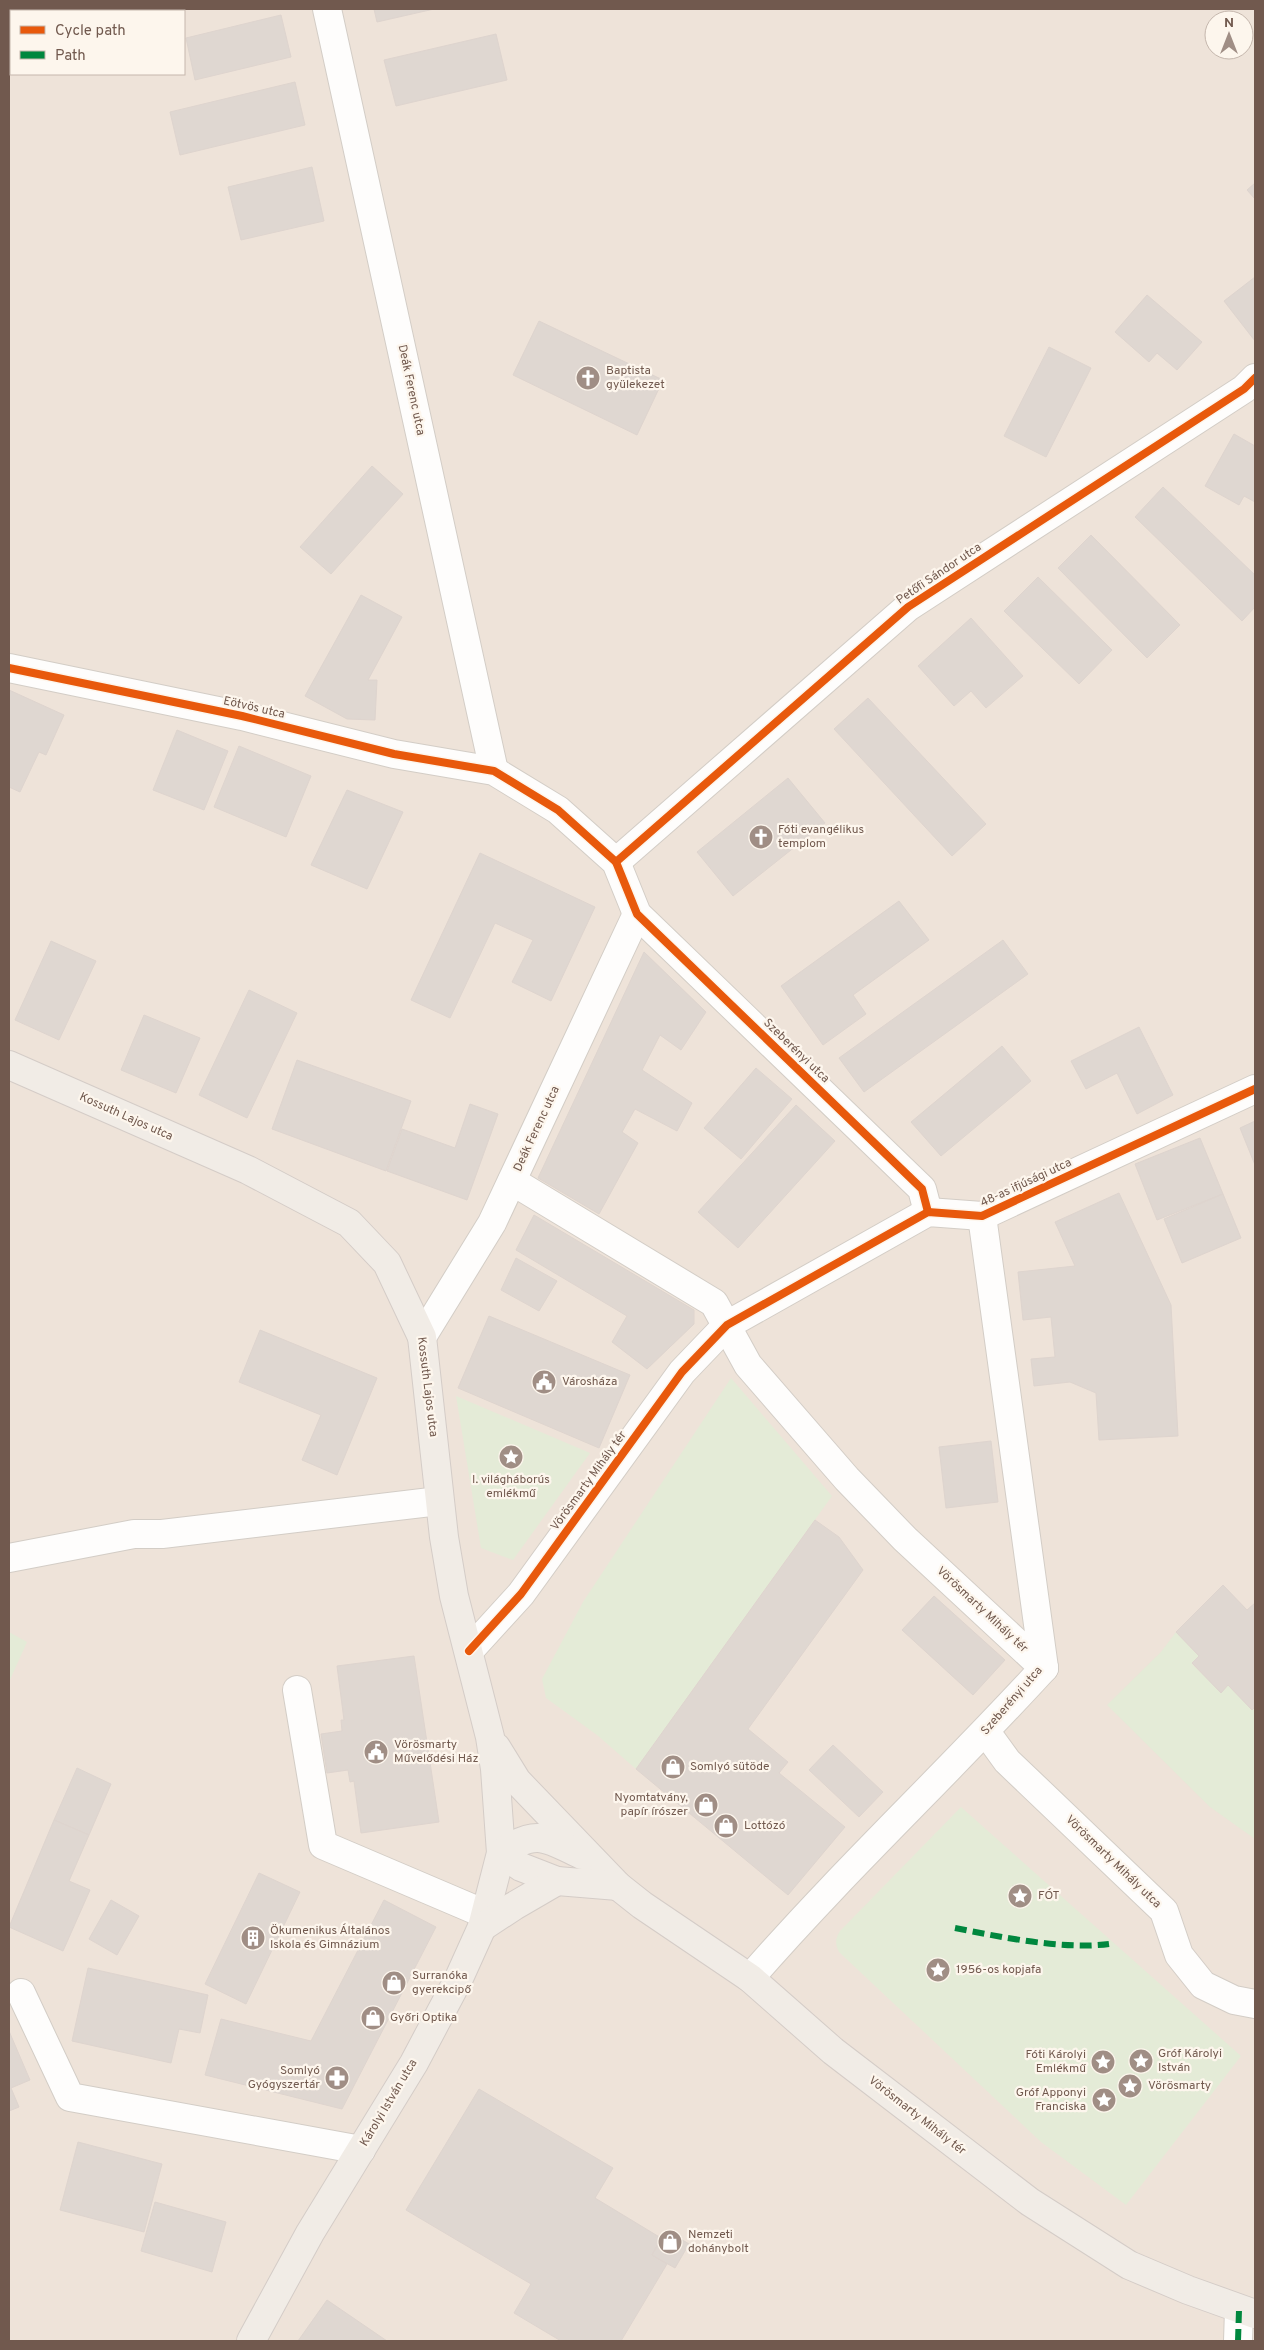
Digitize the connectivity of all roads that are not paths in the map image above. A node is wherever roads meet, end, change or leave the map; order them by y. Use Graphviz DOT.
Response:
graph roads {
  1 [pos="327,9"];
  2 [pos="1255,378"];
  3 [pos="9,668"];
  4 [pos="494,771"];
  5 [pos="616,862"];
  6 [pos="637,914"];
  7 [pos="9,1065"];
  8 [pos="1255,1089"];
  9 [pos="512,1181"];
  10 [pos="928,1212"];
  11 [pos="982,1216"];
  12 [pos="727,1325"];
  13 [pos="422,1337"];
  14 [pos="439,1501"];
  15 [pos="9,1558"];
  16 [pos="469,1651"];
  17 [pos="1044,1668"];
  18 [pos="297,1690"];
  19 [pos="986,1732"];
  20 [pos="490,1737"];
  21 [pos="501,1853"];
  22 [pos="598,1863"];
  23 [pos="557,1881"];
  24 [pos="618,1886"];
  25 [pos="483,1920"];
  26 [pos="750,1978"];
  27 [pos="21,1993"];
  28 [pos="1255,2004"];
  29 [pos="360,2150"];
  30 [pos="1247,2312"];
  31 [pos="251,2341"];
  32 [pos="1238,2341"];
  1 -- 4 [label="street, Deák Ferenc utca"];
  2 -- 5 [label="street, Petőfi Sándor utca"];
  3 -- 4 [label="street, Eötvös utca"];
  4 -- 5 [label="street"];
  5 -- 6 [label="street"];
  6 -- 9 [label="street, Deák Ferenc utca"];
  6 -- 10 [label="street, Szeberényi utca"];
  7 -- 13 [label="main road, Kossuth Lajos utca"];
  8 -- 11 [label="street, 48-as ifjúsági utca"];
  9 -- 12 [label="street, Vörösmarty Mihály tér"];
  9 -- 13 [label="street, Deák Ferenc utca"];
  10 -- 11 [label="street, 48-as ifjúsági utca"];
  10 -- 12 [label="street"];
  11 -- 17 [label="street, Szeberényi utca"];
  12 -- 16 [label="street, Vörösmarty Mihály tér"];
  12 -- 17 [label="street, Vörösmarty Mihály tér"];
  13 -- 14 [label="main road, Kossuth Lajos utca"];
  14 -- 15 [label="street"];
  14 -- 16 [label="main road, Kossuth Lajos utca"];
  16 -- 20 [label="main road, Kossuth Lajos utca"];
  17 -- 19 [label="street, Szeberényi utca"];
  18 -- 25 [label="street"];
  19 -- 26 [label="street, Szeberényi utca"];
  19 -- 28 [label="street, Vörösmarty Mihály utca"];
  20 -- 21 [label="main road, Kossuth Lajos utca"];
  20 -- 22 [label="main road, Vörösmarty Mihály tér"];
  21 -- 22 [label="main road, Vörösmarty Mihály tér"];
  21 -- 23 [label="main road"];
  21 -- 25 [label="main road, Károlyi István utca"];
  22 -- 24 [label="main road, Vörösmarty Mihály tér"];
  23 -- 24 [label="main road"];
  23 -- 25 [label="main road"];
  24 -- 26 [label="main road, Vörösmarty Mihály tér"];
  25 -- 29 [label="main road, Károlyi István utca"];
  26 -- 30 [label="main road, Vörösmarty Mihály tér"];
  27 -- 29 [label="street"];
  29 -- 31 [label="main road, Károlyi István utca"];
  30 -- 32 [label="street"];
}
